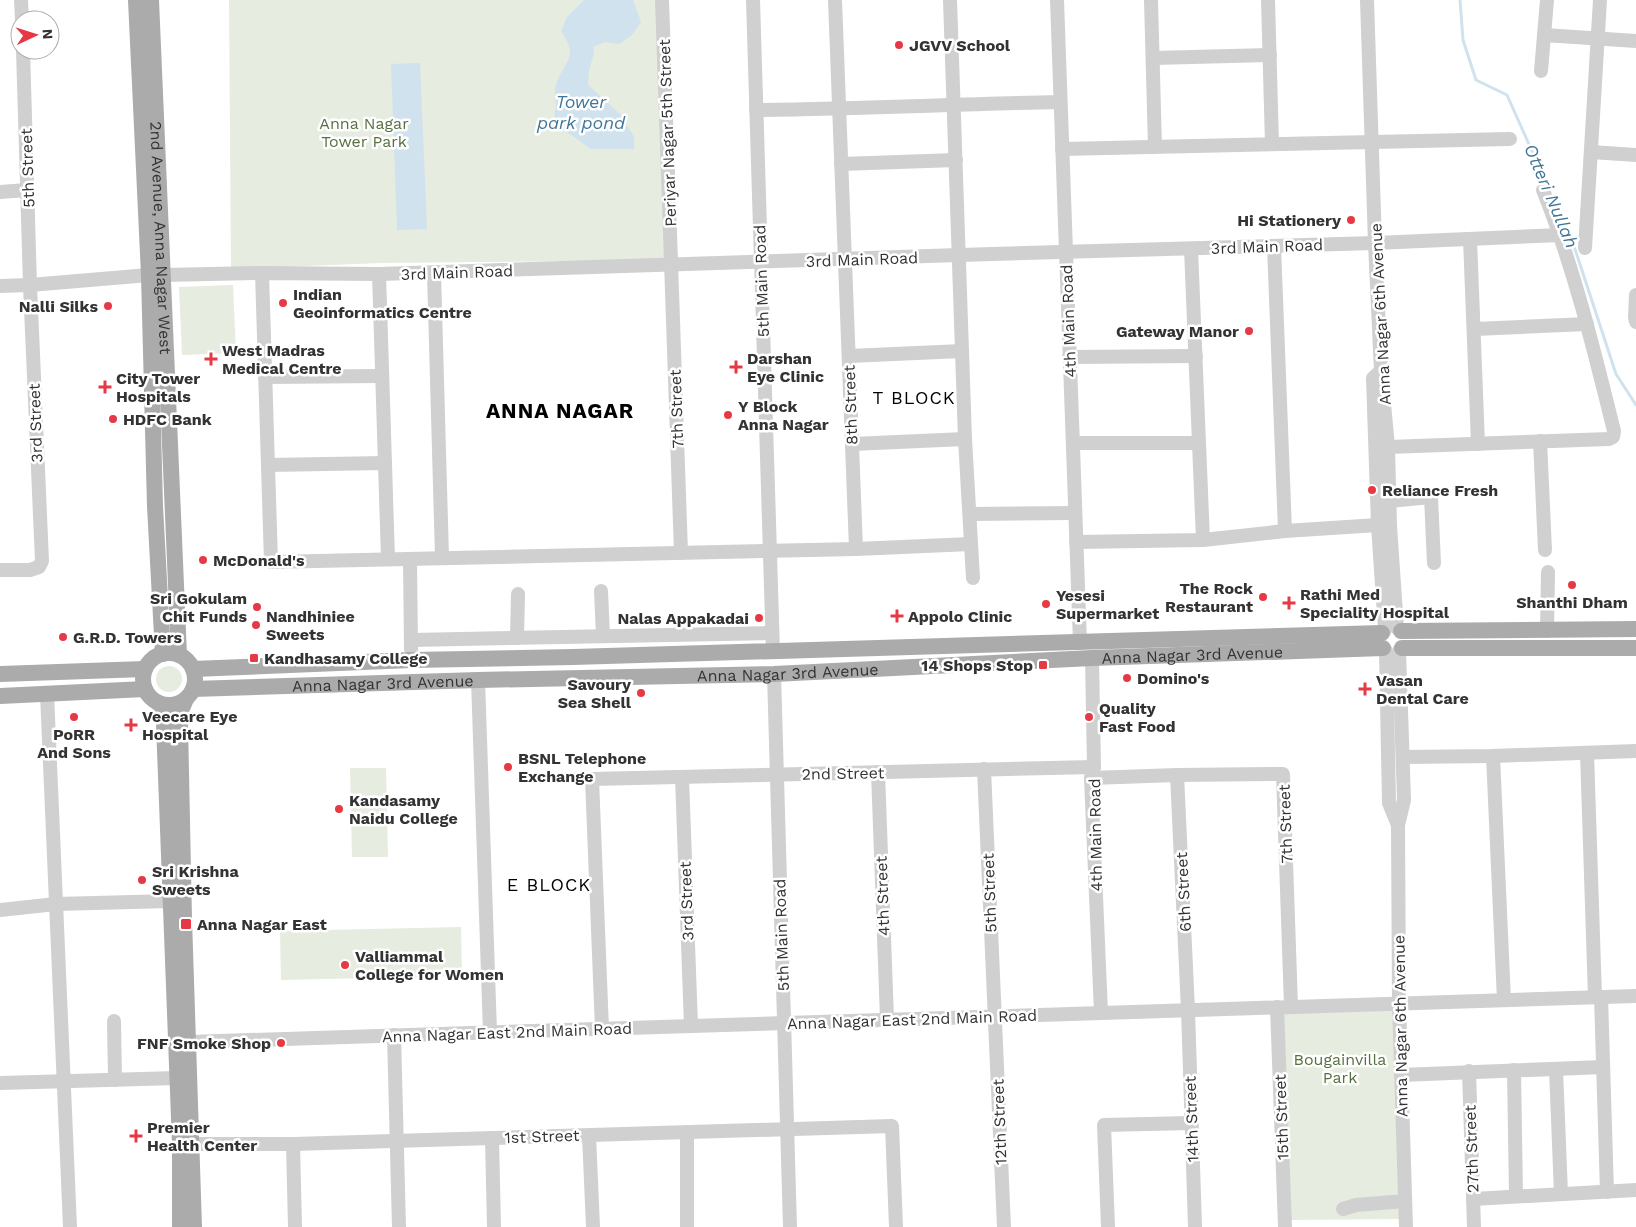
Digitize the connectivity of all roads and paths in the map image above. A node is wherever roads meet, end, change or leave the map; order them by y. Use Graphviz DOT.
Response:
graph roads {
  1 [pos="136,0"];
  2 [pos="151,0"];
  3 [pos="662,0"];
  4 [pos="753,0"];
  5 [pos="835,0"];
  6 [pos="950,0"];
  7 [pos="1057,0"];
  8 [pos="1151,0"];
  9 [pos="1268,0"];
  10 [pos="1367,0"];
  11 [pos="1547,0"];
  12 [pos="1600,0"];
  13 [pos="1544,35"];
  14 [pos="1598,38"];
  15 [pos="1636,41"];
  16 [pos="1270,55"];
  17 [pos="1153,58"];
  18 [pos="23,60"];
  19 [pos="1541,71"];
  20 [pos="1060,102"];
  21 [pos="954,104"];
  22 [pos="839,109"];
  23 [pos="756,110"];
  24 [pos="1510,139"];
  25 [pos="1372,142"];
  26 [pos="1272,144"];
  27 [pos="1155,147"];
  28 [pos="1062,149"];
  29 [pos="1591,152"];
  30 [pos="1636,155"];
  31 [pos="956,160"];
  32 [pos="842,164"];
  33 [pos="27,190"];
  34 [pos="1543,190"];
  35 [pos="0,192"];
  36 [pos="1561,235"];
  37 [pos="1470,239"];
  38 [pos="1375,243"];
  39 [pos="1274,246"];
  40 [pos="1585,248"];
  41 [pos="1191,249"];
  42 [pos="1066,253"];
  43 [pos="959,255"];
  44 [pos="845,260"];
  45 [pos="760,262"];
  46 [pos="671,265"];
  47 [pos="262,273"];
  48 [pos="434,273"];
  49 [pos="379,274"];
  50 [pos="156,275"];
  51 [pos="0,286"];
  52 [pos="30,286"];
  53 [pos="1636,295"];
  54 [pos="1636,322"];
  55 [pos="1588,324"];
  56 [pos="1475,329"];
  57 [pos="962,351"];
  58 [pos="849,356"];
  59 [pos="1196,356"];
  60 [pos="1069,358"];
  61 [pos="1381,371"];
  62 [pos="382,376"];
  63 [pos="265,377"];
  64 [pos="965,439"];
  65 [pos="1540,442"];
  66 [pos="1072,443"];
  67 [pos="1199,443"];
  68 [pos="852,444"];
  69 [pos="1478,444"];
  70 [pos="1388,447"];
  71 [pos="385,462"];
  72 [pos="268,464"];
  73 [pos="1389,500"];
  74 [pos="1075,513"];
  75 [pos="970,514"];
  76 [pos="1378,525"];
  77 [pos="1285,531"];
  78 [pos="1203,540"];
  79 [pos="1076,542"];
  80 [pos="971,544"];
  81 [pos="856,549"];
  82 [pos="1545,550"];
  83 [pos="770,551"];
  84 [pos="681,553"];
  85 [pos="442,558"];
  86 [pos="388,559"];
  87 [pos="410,559"];
  88 [pos="1434,563"];
  89 [pos="0,570"];
  90 [pos="1548,572"];
  91 [pos="973,578"];
  92 [pos="601,591"];
  93 [pos="518,594"];
  94 [pos="1636,630"];
  95 [pos="1547,631"];
  96 [pos="772,633"];
  97 [pos="603,636"];
  98 [pos="517,638"];
  99 [pos="411,640"];
  100 [pos="1392,640"];
  101 [pos="1080,643"];
  102 [pos="1636,648"];
  103 [pos="773,652"];
  104 [pos="163,654"];
  105 [pos="179,655"];
  106 [pos="1092,658"];
  107 [pos="411,660"];
  108 [pos="139,669"];
  109 [pos="193,669"];
  110 [pos="0,674"];
  111 [pos="774,674"];
  112 [pos="478,680"];
  113 [pos="140,689"];
  114 [pos="47,694"];
  115 [pos="190,694"];
  116 [pos="0,696"];
  117 [pos="159,703"];
  118 [pos="1636,751"];
  119 [pos="1587,752"];
  120 [pos="1493,756"];
  121 [pos="1403,757"];
  122 [pos="984,769"];
  123 [pos="878,772"];
  124 [pos="1093,772"];
  125 [pos="776,774"];
  126 [pos="1177,775"];
  127 [pos="682,777"];
  128 [pos="1398,825"];
  129 [pos="170,901"];
  130 [pos="56,904"];
  131 [pos="0,910"];
  132 [pos="1636,996"];
  133 [pos="1598,997"];
  134 [pos="1504,1000"];
  135 [pos="1399,1003"];
  136 [pos="1284,1007"];
  137 [pos="1188,1010"];
  138 [pos="1101,1013"];
  139 [pos="995,1016"];
  140 [pos="887,1020"];
  141 [pos="114,1021"];
  142 [pos="784,1023"];
  143 [pos="691,1026"];
  144 [pos="602,1029"];
  145 [pos="490,1032"];
  146 [pos="394,1035"];
  147 [pos="188,1042"];
  148 [pos="1603,1067"];
  149 [pos="1556,1069"];
  150 [pos="1514,1070"];
  151 [pos="1469,1071"];
  152 [pos="1401,1075"];
  153 [pos="177,1078"];
  154 [pos="115,1080"];
  155 [pos="64,1082"];
  156 [pos="0,1083"];
  157 [pos="1191,1123"];
  158 [pos="787,1129"];
  159 [pos="687,1132"];
  160 [pos="589,1135"];
  161 [pos="492,1138"];
  162 [pos="397,1140"];
  163 [pos="186,1144"];
  164 [pos="293,1144"];
  165 [pos="1636,1190"];
  166 [pos="1606,1192"];
  167 [pos="1561,1194"];
  168 [pos="1516,1196"];
  169 [pos="1473,1199"];
  170 [pos="1405,1201"];
  171 [pos="1343,1209"];
  172 [pos="70,1227"];
  173 [pos="180,1227"];
  174 [pos="194,1227"];
  175 [pos="295,1227"];
  176 [pos="399,1227"];
  177 [pos="494,1227"];
  178 [pos="593,1227"];
  179 [pos="687,1227"];
  180 [pos="790,1227"];
  181 [pos="896,1227"];
  182 [pos="1004,1227"];
  183 [pos="1108,1227"];
  184 [pos="1195,1227"];
  185 [pos="1286,1227"];
  186 [pos="1406,1227"];
  187 [pos="1474,1227"];
  1 -- 50 [label="main road, 2nd Avenue, Anna Nagar West"];
  2 -- 50 [label="main road, 2nd Avenue, Anna Nagar West"];
  3 -- 46 [label="street, Periyar Nagar 5th Street"];
  4 -- 23 [label="street, 5th Main Road"];
  5 -- 22 [label="street"];
  6 -- 21 [label="street"];
  7 -- 20 [label="street, 4th Main Road"];
  8 -- 17 [label="street"];
  9 -- 16 [label="street"];
  10 -- 25 [label="street, Anna Nagar 6th Avenue"];
  11 -- 13 [label="street"];
  12 -- 14 [label="street"];
  13 -- 14 [label="street"];
  13 -- 19 [label="street"];
  14 -- 15 [label="street"];
  14 -- 29 [label="street"];
  16 -- 17 [label="street"];
  16 -- 26 [label="street"];
  17 -- 27 [label="street"];
  18 -- 33 [label="street, 5th Street"];
  20 -- 21 [label="street"];
  20 -- 28 [label="street, 4th Main Road"];
  21 -- 22 [label="street"];
  21 -- 31 [label="street"];
  22 -- 23 [label="street"];
  22 -- 32 [label="street"];
  23 -- 45 [label="street, 5th Main Road"];
  24 -- 25 [label="street"];
  25 -- 26 [label="street"];
  25 -- 38 [label="street, Anna Nagar 6th Avenue"];
  26 -- 27 [label="street"];
  27 -- 28 [label="street"];
  28 -- 42 [label="street, 4th Main Road"];
  29 -- 30 [label="street"];
  29 -- 40 [label="street"];
  31 -- 32 [label="street"];
  31 -- 43 [label="street"];
  32 -- 44 [label="street"];
  33 -- 35 [label="street"];
  33 -- 52 [label="street, 5th Street"];
  34 -- 36 [label="street"];
  36 -- 37 [label="street, 3rd Main Road"];
  36 -- 55 [label="street"];
  37 -- 38 [label="street, 3rd Main Road"];
  37 -- 56 [label="street"];
  38 -- 39 [label="street, 3rd Main Road"];
  38 -- 61 [label="street, Anna Nagar 6th Avenue"];
  39 -- 41 [label="street, 3rd Main Road"];
  39 -- 77 [label="street"];
  41 -- 42 [label="street, 3rd Main Road"];
  41 -- 59 [label="street"];
  42 -- 43 [label="street, 3rd Main Road"];
  42 -- 60 [label="street, 4th Main Road"];
  43 -- 44 [label="street, 3rd Main Road"];
  43 -- 57 [label="street"];
  44 -- 45 [label="street, 3rd Main Road"];
  44 -- 58 [label="street, 8th Street"];
  45 -- 46 [label="street, 3rd Main Road"];
  45 -- 83 [label="street, 5th Main Road"];
  46 -- 48 [label="street, 3rd Main Road"];
  46 -- 84 [label="street, 7th Street"];
  47 -- 49 [label="street, 3rd Main Road"];
  47 -- 50 [label="street, 3rd Main Road"];
  47 -- 63 [label="street"];
  48 -- 49 [label="street, 3rd Main Road"];
  48 -- 85 [label="street"];
  49 -- 62 [label="street"];
  50 -- 52 [label="street, 3rd Main Road"];
  50 -- 104 [label="main road, 2nd Avenue, Anna Nagar West"];
  50 -- 105 [label="main road, 2nd Avenue, Anna Nagar West"];
  51 -- 52 [label="street, 3rd Main Road"];
  52 -- 89 [label="street, 3rd Street"];
  53 -- 54 [label="street"];
  55 -- 56 [label="street"];
  55 -- 65 [label="street"];
  56 -- 69 [label="street"];
  57 -- 58 [label="street"];
  57 -- 64 [label="street"];
  58 -- 68 [label="street, 8th Street"];
  59 -- 60 [label="street"];
  59 -- 67 [label="street"];
  60 -- 66 [label="street, 4th Main Road"];
  61 -- 70 [label="street, Anna Nagar 6th Avenue"];
  61 -- 76 [label="street"];
  62 -- 63 [label="street"];
  62 -- 71 [label="street"];
  63 -- 72 [label="street"];
  64 -- 68 [label="street"];
  64 -- 75 [label="street"];
  65 -- 69 [label="street"];
  65 -- 82 [label="street"];
  66 -- 67 [label="street"];
  66 -- 74 [label="street, 4th Main Road"];
  67 -- 78 [label="street"];
  68 -- 81 [label="street, 8th Street"];
  69 -- 70 [label="street"];
  70 -- 73 [label="street, Anna Nagar 6th Avenue"];
  71 -- 72 [label="street"];
  71 -- 86 [label="street"];
  72 -- 86 [label="street"];
  73 -- 88 [label="street"];
  73 -- 100 [label="street, Anna Nagar 6th Avenue"];
  74 -- 75 [label="street"];
  74 -- 79 [label="street, 4th Main Road"];
  75 -- 80 [label="street"];
  76 -- 77 [label="street"];
  76 -- 100 [label="street"];
  77 -- 78 [label="street"];
  78 -- 79 [label="street"];
  79 -- 101 [label="street, 4th Main Road"];
  80 -- 81 [label="street"];
  80 -- 91 [label="street"];
  81 -- 83 [label="street"];
  83 -- 84 [label="street"];
  83 -- 96 [label="street, 5th Main Road"];
  84 -- 85 [label="street"];
  85 -- 87 [label="street"];
  86 -- 87 [label="street"];
  87 -- 99 [label="street"];
  90 -- 95 [label="street"];
  92 -- 97 [label="street"];
  93 -- 98 [label="street"];
  94 -- 95 [label="main road, Anna Nagar 3rd Avenue"];
  95 -- 100 [label="main road, Anna Nagar 3rd Avenue"];
  96 -- 97 [label="street"];
  96 -- 103 [label="street, 5th Main Road"];
  97 -- 98 [label="street"];
  98 -- 99 [label="street"];
  99 -- 107 [label="street"];
  100 -- 101 [label="main road, Anna Nagar 3rd Avenue"];
  100 -- 102 [label="main road, Anna Nagar 3rd Avenue"];
  100 -- 106 [label="main road, Anna Nagar 3rd Avenue"];
  100 -- 121 [label="street, Anna Nagar 6th Avenue"];
  100 -- 128 [label="street, Anna Nagar 6th Avenue"];
  101 -- 103 [label="main road, Anna Nagar 3rd Avenue"];
  103 -- 107 [label="main road, Anna Nagar 3rd Avenue"];
  104 -- 105 [label="main road"];
  104 -- 108 [label="main road"];
  105 -- 109 [label="main road"];
  106 -- 111 [label="main road, Anna Nagar 3rd Avenue"];
  106 -- 124 [label="street, 4th Main Road"];
  107 -- 109 [label="main road, Anna Nagar 3rd Avenue"];
  108 -- 110 [label="main road"];
  108 -- 113 [label="main road"];
  109 -- 115 [label="main road"];
  111 -- 112 [label="main road, Anna Nagar 3rd Avenue"];
  111 -- 125 [label="street, 5th Main Road"];
  112 -- 115 [label="main road, Anna Nagar 3rd Avenue"];
  112 -- 145 [label="street"];
  113 -- 114 [label="main road"];
  113 -- 117 [label="main road"];
  114 -- 116 [label="main road"];
  114 -- 130 [label="street"];
  115 -- 117 [label="main road"];
  115 -- 147 [label="main road"];
  117 -- 129 [label="main road"];
  118 -- 119 [label="street"];
  119 -- 120 [label="street"];
  119 -- 133 [label="street"];
  120 -- 121 [label="street"];
  120 -- 134 [label="street"];
  121 -- 128 [label="street, Anna Nagar 6th Avenue"];
  122 -- 123 [label="street, 2nd Street"];
  122 -- 124 [label="street, 2nd Street"];
  122 -- 139 [label="street, 5th Street"];
  123 -- 125 [label="street, 2nd Street"];
  123 -- 140 [label="street, 4th Street"];
  124 -- 126 [label="street, 7th Street"];
  124 -- 138 [label="street, 4th Main Road"];
  125 -- 127 [label="street, 2nd Street"];
  125 -- 142 [label="street, 5th Main Road"];
  126 -- 136 [label="street, 7th Street"];
  126 -- 137 [label="street, 6th Street"];
  127 -- 143 [label="street, 3rd Street"];
  127 -- 144 [label="street, 2nd Street"];
  128 -- 135 [label="street, Anna Nagar 6th Avenue"];
  129 -- 130 [label="street"];
  129 -- 153 [label="main road"];
  130 -- 131 [label="street"];
  130 -- 155 [label="street"];
  132 -- 133 [label="street, Anna Nagar East 2nd Main Road"];
  133 -- 134 [label="street, Anna Nagar East 2nd Main Road"];
  133 -- 148 [label="street"];
  134 -- 135 [label="street, Anna Nagar East 2nd Main Road"];
  135 -- 136 [label="street, Anna Nagar East 2nd Main Road"];
  135 -- 152 [label="street, Anna Nagar 6th Avenue"];
  136 -- 137 [label="street, Anna Nagar East 2nd Main Road"];
  136 -- 185 [label="street, 15th Street"];
  137 -- 138 [label="street, Anna Nagar East 2nd Main Road"];
  137 -- 157 [label="street, 14th Street"];
  138 -- 139 [label="street, Anna Nagar East 2nd Main Road"];
  139 -- 140 [label="street, Anna Nagar East 2nd Main Road"];
  139 -- 182 [label="street, 12th Street"];
  140 -- 142 [label="street, Anna Nagar East 2nd Main Road"];
  141 -- 154 [label="street"];
  142 -- 143 [label="street, Anna Nagar East 2nd Main Road"];
  142 -- 158 [label="street, 5th Main Road"];
  143 -- 144 [label="street, Anna Nagar East 2nd Main Road"];
  144 -- 145 [label="street, Anna Nagar East 2nd Main Road"];
  145 -- 146 [label="street, Anna Nagar East 2nd Main Road"];
  146 -- 147 [label="street, Anna Nagar East 2nd Main Road"];
  146 -- 162 [label="street"];
  147 -- 163 [label="main road"];
  148 -- 149 [label="street"];
  148 -- 166 [label="street"];
  149 -- 150 [label="street"];
  149 -- 167 [label="street"];
  150 -- 151 [label="street"];
  150 -- 168 [label="street"];
  151 -- 152 [label="street"];
  151 -- 169 [label="street, 27th Street"];
  152 -- 170 [label="street, Anna Nagar 6th Avenue"];
  153 -- 154 [label="street"];
  153 -- 163 [label="main road"];
  154 -- 155 [label="street"];
  155 -- 156 [label="street"];
  155 -- 172 [label="street"];
  157 -- 183 [label="street"];
  157 -- 184 [label="street, 14th Street"];
  158 -- 159 [label="street, 1st Street"];
  158 -- 180 [label="street, 5th Main Road"];
  158 -- 181 [label="street, 1st Street"];
  159 -- 160 [label="street, 1st Street"];
  159 -- 179 [label="street"];
  160 -- 161 [label="street, 1st Street"];
  160 -- 178 [label="street"];
  161 -- 162 [label="street, 1st Street"];
  161 -- 177 [label="street"];
  162 -- 164 [label="street, 1st Street"];
  162 -- 176 [label="street"];
  163 -- 164 [label="street, 1st Street"];
  163 -- 173 [label="main road"];
  163 -- 174 [label="main road"];
  164 -- 175 [label="street"];
  165 -- 166 [label="street"];
  166 -- 167 [label="street"];
  167 -- 168 [label="street"];
  168 -- 169 [label="street"];
  169 -- 187 [label="street, 27th Street"];
  170 -- 171 [label="street"];
  170 -- 186 [label="street, Anna Nagar 6th Avenue"];
}
